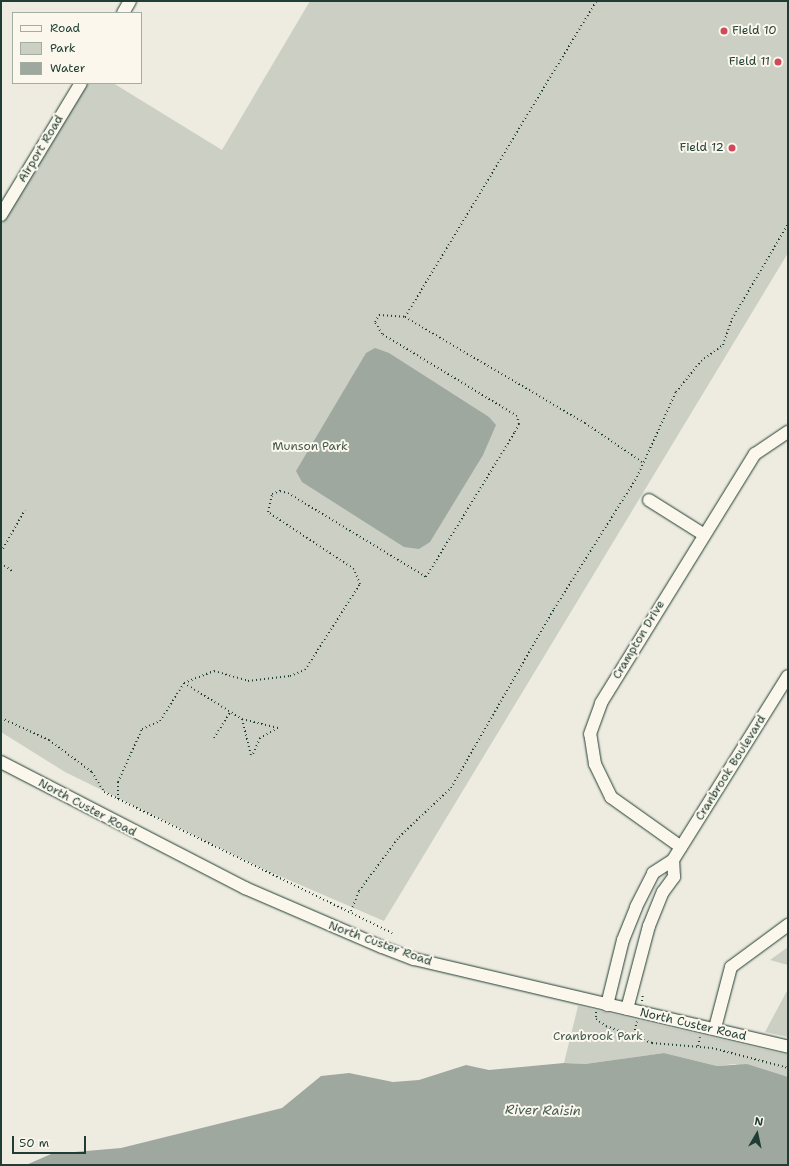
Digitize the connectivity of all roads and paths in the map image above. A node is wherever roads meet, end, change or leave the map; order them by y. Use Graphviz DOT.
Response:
graph roads {
  1 [pos="130,1"];
  2 [pos="596,1"];
  3 [pos="124,12"];
  4 [pos="80,84"];
  5 [pos="1,215"];
  6 [pos="788,224"];
  7 [pos="405,317"];
  8 [pos="788,432"];
  9 [pos="642,462"];
  10 [pos="649,500"];
  11 [pos="25,510"];
  12 [pos="703,534"];
  13 [pos="1,552"];
  14 [pos="1,563"];
  15 [pos="12,571"];
  16 [pos="788,676"];
  17 [pos="184,684"];
  18 [pos="230,712"];
  19 [pos="1,718"];
  20 [pos="242,719"];
  21 [pos="214,738"];
  22 [pos="1,762"];
  23 [pos="118,799"];
  24 [pos="681,847"];
  25 [pos="673,860"];
  26 [pos="351,911"];
  27 [pos="788,925"];
  28 [pos="392,933"];
  29 [pos="644,994"];
  30 [pos="641,1004"];
  31 [pos="607,1005"];
  32 [pos="627,1009"];
  33 [pos="596,1011"];
  34 [pos="637,1022"];
  35 [pos="715,1028"];
  36 [pos="700,1037"];
  37 [pos="632,1038"];
  38 [pos="698,1046"];
  39 [pos="788,1047"];
  40 [pos="788,1068"];
  1 -- 3 [label="street"];
  2 -- 7 [label="path"];
  4 -- 5 [label="street, Airport Road"];
  6 -- 9 [label="path"];
  7 -- 9 [label="path"];
  7 -- 17 [label="path"];
  8 -- 12 [label="street, Crampton Drive"];
  9 -- 26 [label="path"];
  10 -- 12 [label="street"];
  11 -- 13 [label="path"];
  12 -- 24 [label="street, Crampton Drive"];
  14 -- 15 [label="path"];
  16 -- 24 [label="street, Cranbrook Boulevard"];
  17 -- 18 [label="path"];
  17 -- 23 [label="path"];
  18 -- 20 [label="path"];
  18 -- 21 [label="path"];
  19 -- 23 [label="path"];
  20 -- 20 [label="path"];
  22 -- 31 [label="street, North Custer Road"];
  23 -- 26 [label="path"];
  24 -- 25 [label="street, Cranbrook Boulevard"];
  25 -- 31 [label="street, Cranbrook Boulevard"];
  25 -- 32 [label="street, Cranbrook Boulevard"];
  26 -- 28 [label="path"];
  27 -- 35 [label="street"];
  29 -- 30 [label="path"];
  31 -- 32 [label="street, North Custer Road"];
  32 -- 35 [label="street, North Custer Road"];
  33 -- 37 [label="path"];
  34 -- 37 [label="path"];
  35 -- 39 [label="street, North Custer Road"];
  36 -- 38 [label="path"];
  37 -- 38 [label="path"];
  38 -- 40 [label="path"];
}
